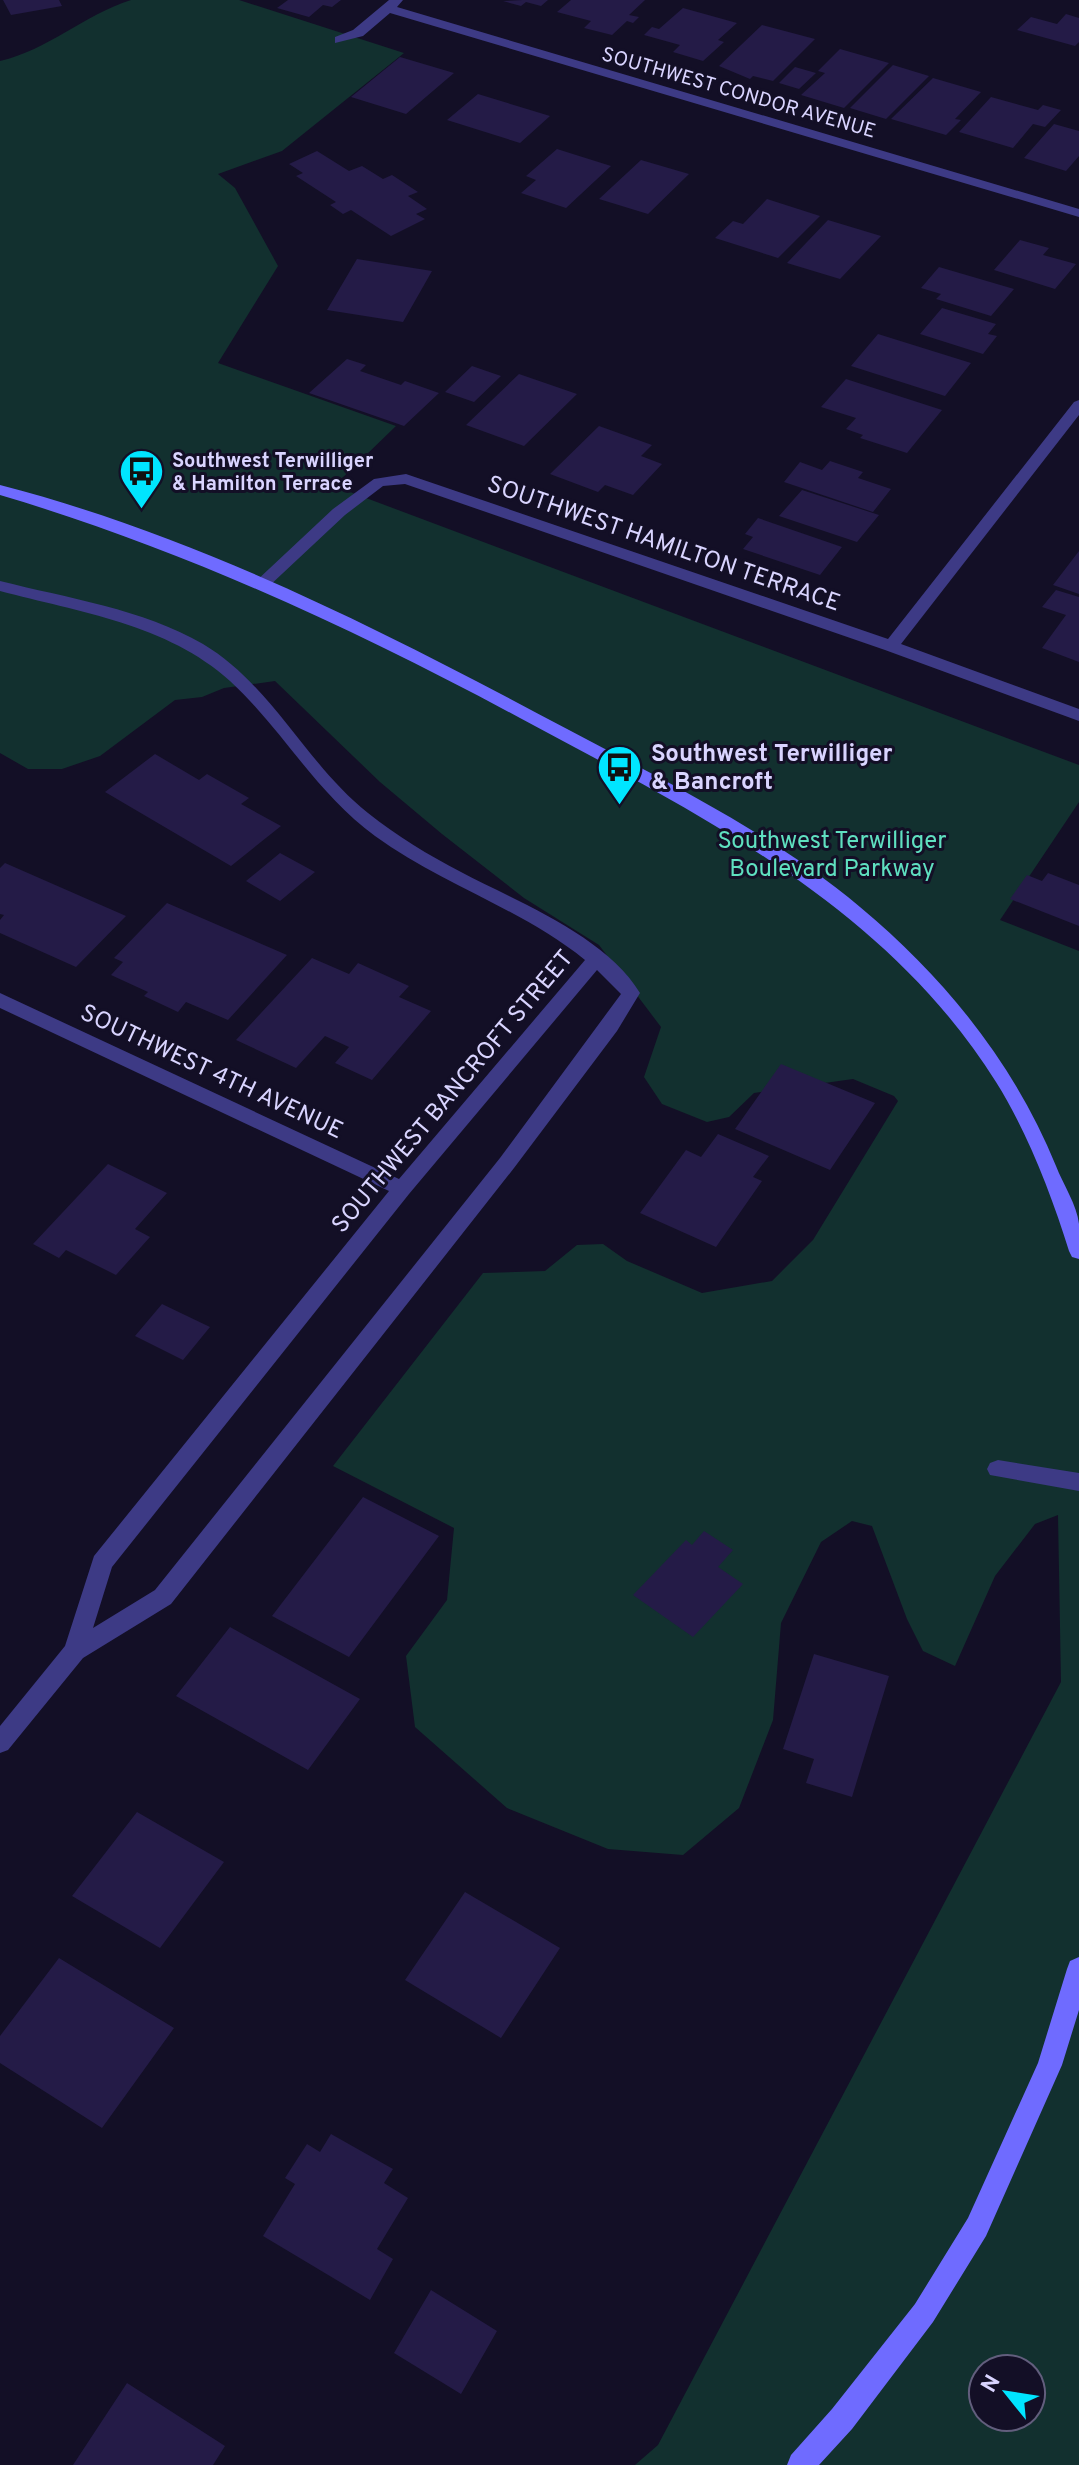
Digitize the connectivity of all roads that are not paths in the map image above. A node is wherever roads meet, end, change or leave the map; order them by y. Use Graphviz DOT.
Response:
graph roads {
  1 [pos="392,4"];
  2 [pos="340,40"];
  3 [pos="1079,213"];
  4 [pos="1079,405"];
  5 [pos="0,490"];
  6 [pos="261,584"];
  7 [pos="0,586"];
  8 [pos="891,646"];
  9 [pos="1079,715"];
  10 [pos="597,958"];
  11 [pos="0,1000"];
  12 [pos="402,1189"];
  13 [pos="1079,1251"];
  14 [pos="998,1469"];
  15 [pos="1079,1482"];
  16 [pos="75,1651"];
  17 [pos="0,1743"];
  18 [pos="1079,1969"];
  19 [pos="801,2465"];
  1 -- 2 [label="street"];
  1 -- 3 [label="street, SOUTHWEST CONDOR AVENUE"];
  4 -- 8 [label="street"];
  5 -- 6 [label="main road"];
  6 -- 8 [label="street, SOUTHWEST HAMILTON TERRACE"];
  6 -- 13 [label="main road"];
  7 -- 10 [label="street"];
  8 -- 9 [label="street, SOUTHWEST HAMILTON TERRACE"];
  10 -- 12 [label="street, SOUTHWEST BANCROFT STREET"];
  10 -- 16 [label="street, SOUTHWEST BANCROFT STREET"];
  11 -- 12 [label="street, SOUTHWEST 4TH AVENUE"];
  12 -- 16 [label="street, SOUTHWEST BANCROFT STREET"];
  14 -- 15 [label="street"];
  16 -- 17 [label="street, SOUTHWEST BANCROFT STREET"];
  18 -- 19 [label="main road"];
}
